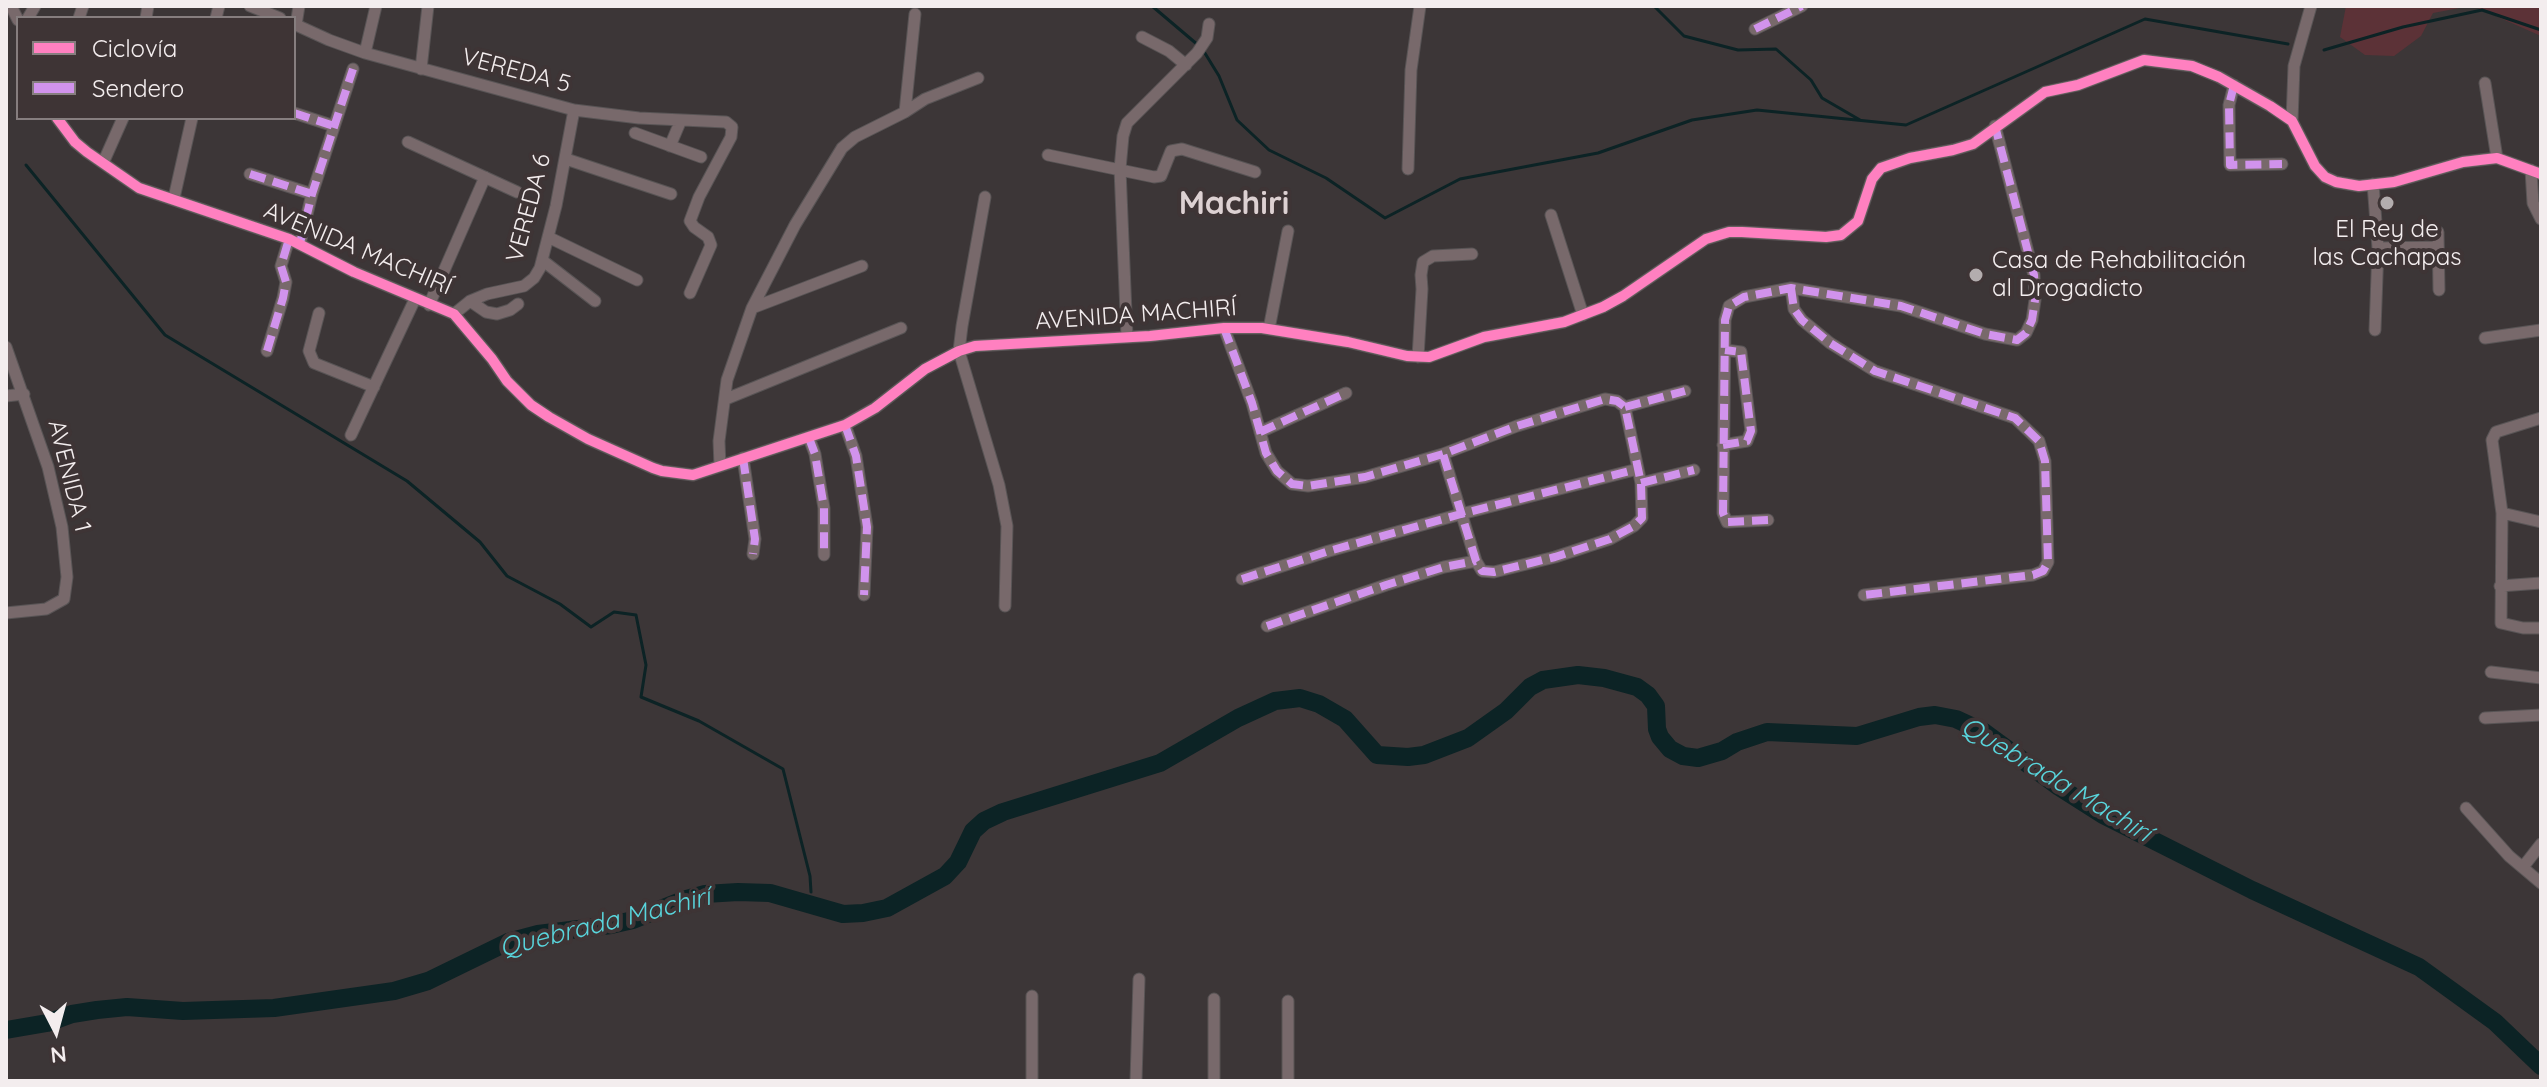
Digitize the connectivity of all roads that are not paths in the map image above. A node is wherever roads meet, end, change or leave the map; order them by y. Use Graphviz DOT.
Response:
graph roads {
  1 [pos="250,6"];
  2 [pos="376,6"];
  3 [pos="428,6"];
  4 [pos="1420,6"];
  5 [pos="1802,6"];
  6 [pos="2311,6"];
  7 [pos="915,14"];
  8 [pos="275,16"];
  9 [pos="296,24"];
  10 [pos="1209,24"];
  11 [pos="1755,29"];
  12 [pos="1142,37"];
  13 [pos="365,53"];
  14 [pos="1186,65"];
  15 [pos="353,69"];
  16 [pos="421,69"];
  17 [pos="978,78"];
  18 [pos="2485,83"];
  19 [pos="2234,85"];
  20 [pos="574,110"];
  21 [pos="905,112"];
  22 [pos="296,114"];
  23 [pos="58,120"];
  24 [pos="122,120"];
  25 [pos="192,120"];
  26 [pos="681,120"];
  27 [pos="2292,121"];
  28 [pos="334,126"];
  29 [pos="1995,126"];
  30 [pos="635,133"];
  31 [pos="408,142"];
  32 [pos="670,146"];
  33 [pos="1048,155"];
  34 [pos="701,157"];
  35 [pos="2497,158"];
  36 [pos="566,159"];
  37 [pos="103,163"];
  38 [pos="2282,164"];
  39 [pos="1120,169"];
  40 [pos="1408,169"];
  41 [pos="1255,172"];
  42 [pos="2536,172"];
  43 [pos="250,174"];
  44 [pos="485,177"];
  45 [pos="2373,184"];
  46 [pos="517,192"];
  47 [pos="312,194"];
  48 [pos="671,194"];
  49 [pos="985,197"];
  50 [pos="174,198"];
  51 [pos="1551,215"];
  52 [pos="2541,219"];
  53 [pos="1288,231"];
  54 [pos="2438,232"];
  55 [pos="548,237"];
  56 [pos="294,241"];
  57 [pos="2437,247"];
  58 [pos="2378,248"];
  59 [pos="1472,254"];
  60 [pos="542,260"];
  61 [pos="862,266"];
  62 [pos="637,280"];
  63 [pos="1791,288"];
  64 [pos="2439,290"];
  65 [pos="690,293"];
  66 [pos="415,299"];
  67 [pos="470,301"];
  68 [pos="595,301"];
  69 [pos="518,304"];
  70 [pos="429,305"];
  71 [pos="752,308"];
  72 [pos="319,313"];
  73 [pos="454,314"];
  74 [pos="1583,315"];
  75 [pos="901,328"];
  76 [pos="1224,328"];
  77 [pos="1269,329"];
  78 [pos="2375,330"];
  79 [pos="2541,330"];
  80 [pos="1127,337"];
  81 [pos="2485,338"];
  82 [pos="6,347"];
  83 [pos="1725,350"];
  84 [pos="267,351"];
  85 [pos="959,351"];
  86 [pos="1418,357"];
  87 [pos="374,387"];
  88 [pos="1685,391"];
  89 [pos="1346,393"];
  90 [pos="24,394"];
  91 [pos="6,396"];
  92 [pos="726,399"];
  93 [pos="1625,407"];
  94 [pos="2541,418"];
  95 [pos="845,425"];
  96 [pos="1260,432"];
  97 [pos="351,435"];
  98 [pos="809,438"];
  99 [pos="1723,445"];
  100 [pos="1443,454"];
  101 [pos="743,458"];
  102 [pos="720,466"];
  103 [pos="1638,469"];
  104 [pos="1694,470"];
  105 [pos="1641,483"];
  106 [pos="2502,513"];
  107 [pos="1461,514"];
  108 [pos="1768,520"];
  109 [pos="2541,522"];
  110 [pos="753,554"];
  111 [pos="824,555"];
  112 [pos="1476,561"];
  113 [pos="1242,579"];
  114 [pos="2541,583"];
  115 [pos="2500,586"];
  116 [pos="864,595"];
  117 [pos="1864,595"];
  118 [pos="1005,606"];
  119 [pos="6,613"];
  120 [pos="1267,626"];
  121 [pos="2541,628"];
  122 [pos="2491,672"];
  123 [pos="2541,678"];
  124 [pos="2541,715"];
  125 [pos="2485,718"];
  126 [pos="2466,808"];
  127 [pos="2541,844"];
  128 [pos="2523,867"];
  129 [pos="2541,883"];
  130 [pos="1139,979"];
  131 [pos="1032,996"];
  132 [pos="1214,999"];
  133 [pos="1288,1001"];
  134 [pos="1032,1081"];
  135 [pos="1136,1081"];
  136 [pos="1214,1081"];
  137 [pos="1288,1081"];
  1 -- 8 [label="street"];
  2 -- 13 [label="street"];
  3 -- 16 [label="street"];
  4 -- 40 [label="street"];
  5 -- 11 [label="street"];
  6 -- 27 [label="street"];
  7 -- 21 [label="street"];
  9 -- 13 [label="street, VEREDA 5"];
  10 -- 14 [label="street"];
  12 -- 14 [label="street"];
  13 -- 16 [label="street, VEREDA 5"];
  14 -- 39 [label="street"];
  15 -- 28 [label="street"];
  16 -- 20 [label="street, VEREDA 5"];
  17 -- 21 [label="street"];
  18 -- 35 [label="street"];
  19 -- 27 [label="street, AVENIDA MACHIRÍ"];
  19 -- 29 [label="street, AVENIDA MACHIRÍ"];
  19 -- 38 [label="street"];
  20 -- 26 [label="street, VEREDA 5"];
  20 -- 36 [label="street, VEREDA 6"];
  21 -- 71 [label="street"];
  22 -- 28 [label="street"];
  23 -- 37 [label="street, AVENIDA MACHIRÍ"];
  24 -- 37 [label="street"];
  25 -- 50 [label="street"];
  26 -- 32 [label="street"];
  26 -- 65 [label="street, VEREDA 5"];
  27 -- 45 [label="street"];
  28 -- 47 [label="street"];
  29 -- 63 [label="street"];
  29 -- 74 [label="street, AVENIDA MACHIRÍ"];
  30 -- 32 [label="street"];
  31 -- 44 [label="street"];
  32 -- 34 [label="street"];
  33 -- 39 [label="street"];
  35 -- 42 [label="street"];
  35 -- 45 [label="street"];
  36 -- 48 [label="street"];
  36 -- 55 [label="street, VEREDA 6"];
  37 -- 50 [label="street, AVENIDA MACHIRÍ"];
  39 -- 41 [label="street"];
  39 -- 80 [label="street"];
  42 -- 52 [label="street"];
  43 -- 47 [label="street"];
  44 -- 46 [label="street"];
  44 -- 70 [label="street"];
  45 -- 58 [label="street"];
  47 -- 56 [label="street"];
  49 -- 85 [label="street"];
  50 -- 56 [label="street, AVENIDA MACHIRÍ"];
  51 -- 74 [label="street"];
  53 -- 77 [label="street"];
  54 -- 57 [label="street"];
  55 -- 60 [label="street, VEREDA 6"];
  55 -- 62 [label="street"];
  56 -- 66 [label="street, AVENIDA MACHIRÍ"];
  56 -- 84 [label="street"];
  57 -- 58 [label="street"];
  57 -- 64 [label="street"];
  58 -- 78 [label="street"];
  59 -- 86 [label="street"];
  60 -- 67 [label="street, VEREDA 6"];
  60 -- 68 [label="street"];
  61 -- 71 [label="street"];
  63 -- 83 [label="street"];
  63 -- 117 [label="street"];
  66 -- 70 [label="street, AVENIDA MACHIRÍ"];
  66 -- 87 [label="street"];
  67 -- 69 [label="street"];
  67 -- 73 [label="street, VEREDA 6"];
  70 -- 73 [label="street, AVENIDA MACHIRÍ"];
  71 -- 92 [label="street"];
  72 -- 87 [label="street"];
  73 -- 102 [label="street, AVENIDA MACHIRÍ"];
  74 -- 86 [label="street, AVENIDA MACHIRÍ"];
  75 -- 92 [label="street"];
  76 -- 77 [label="street, AVENIDA MACHIRÍ"];
  76 -- 80 [label="street, AVENIDA MACHIRÍ"];
  76 -- 96 [label="street"];
  77 -- 86 [label="street, AVENIDA MACHIRÍ"];
  79 -- 81 [label="street"];
  80 -- 85 [label="street, AVENIDA MACHIRÍ"];
  82 -- 90 [label="street, AVENIDA 1"];
  83 -- 99 [label="street"];
  83 -- 99 [label="street"];
  85 -- 95 [label="street, AVENIDA MACHIRÍ"];
  85 -- 118 [label="street"];
  87 -- 97 [label="street"];
  88 -- 93 [label="street"];
  89 -- 96 [label="street"];
  90 -- 91 [label="street"];
  90 -- 119 [label="street, AVENIDA 1"];
  92 -- 102 [label="street"];
  93 -- 100 [label="street"];
  93 -- 103 [label="street"];
  94 -- 106 [label="street"];
  95 -- 98 [label="street, AVENIDA MACHIRÍ"];
  95 -- 116 [label="street"];
  96 -- 100 [label="street"];
  98 -- 101 [label="street, AVENIDA MACHIRÍ"];
  98 -- 111 [label="street"];
  99 -- 108 [label="street"];
  100 -- 107 [label="street"];
  101 -- 102 [label="street, AVENIDA MACHIRÍ"];
  101 -- 110 [label="street"];
  103 -- 105 [label="street"];
  103 -- 107 [label="street"];
  104 -- 105 [label="street"];
  105 -- 112 [label="street"];
  106 -- 109 [label="street"];
  106 -- 115 [label="street"];
  107 -- 112 [label="street"];
  107 -- 113 [label="street"];
  112 -- 120 [label="street"];
  114 -- 115 [label="street"];
  115 -- 121 [label="street"];
  122 -- 123 [label="street"];
  124 -- 125 [label="street"];
  126 -- 128 [label="street"];
  127 -- 128 [label="street"];
  128 -- 129 [label="street"];
  130 -- 135 [label="street"];
  131 -- 134 [label="street"];
  132 -- 136 [label="street"];
  133 -- 137 [label="street"];
}
